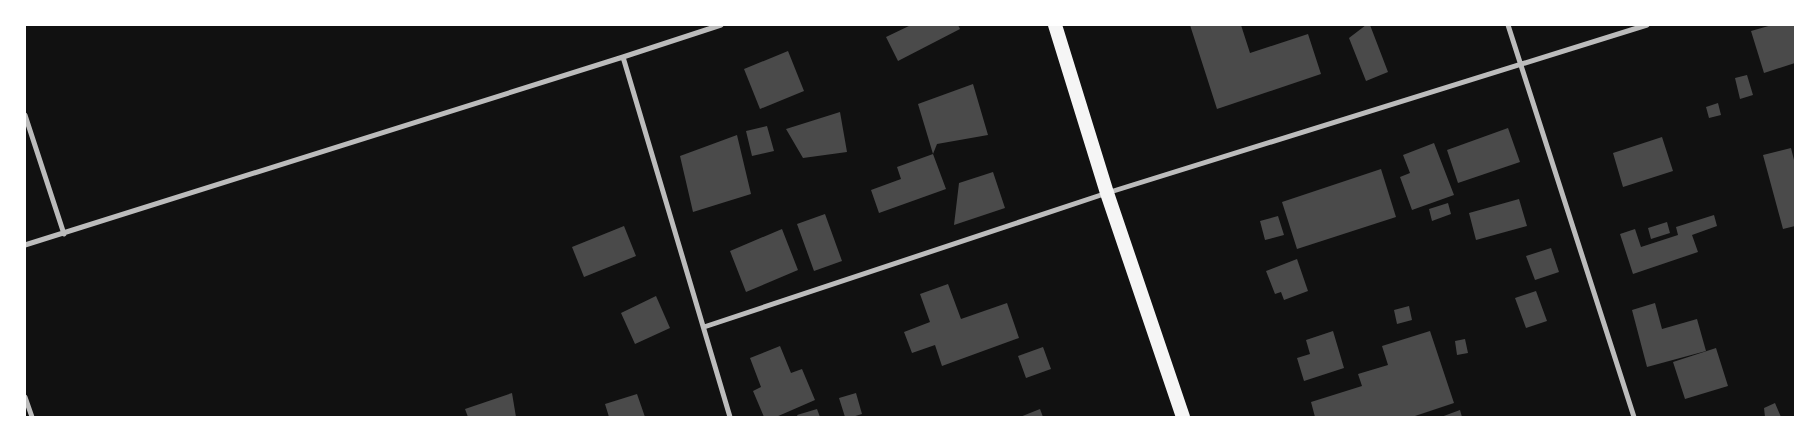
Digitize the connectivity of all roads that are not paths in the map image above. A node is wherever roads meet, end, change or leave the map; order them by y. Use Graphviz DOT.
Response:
graph roads {
  1 [pos="721,25"];
  2 [pos="1054,25"];
  3 [pos="1508,25"];
  4 [pos="1647,25"];
  5 [pos="623,58"];
  6 [pos="1521,65"];
  7 [pos="25,115"];
  8 [pos="1107,193"];
  9 [pos="64,234"];
  10 [pos="25,245"];
  11 [pos="704,327"];
  12 [pos="25,398"];
  13 [pos="32,417"];
  14 [pos="730,417"];
  15 [pos="1183,417"];
  16 [pos="1634,417"];
  1 -- 5 [label="street"];
  2 -- 8 [label="highway"];
  3 -- 6 [label="street"];
  4 -- 6 [label="street"];
  5 -- 9 [label="street"];
  5 -- 11 [label="street"];
  6 -- 8 [label="street"];
  6 -- 16 [label="street"];
  7 -- 9 [label="street"];
  8 -- 11 [label="street"];
  8 -- 15 [label="highway"];
  9 -- 10 [label="street"];
  11 -- 14 [label="street"];
  12 -- 13 [label="street"];
}
